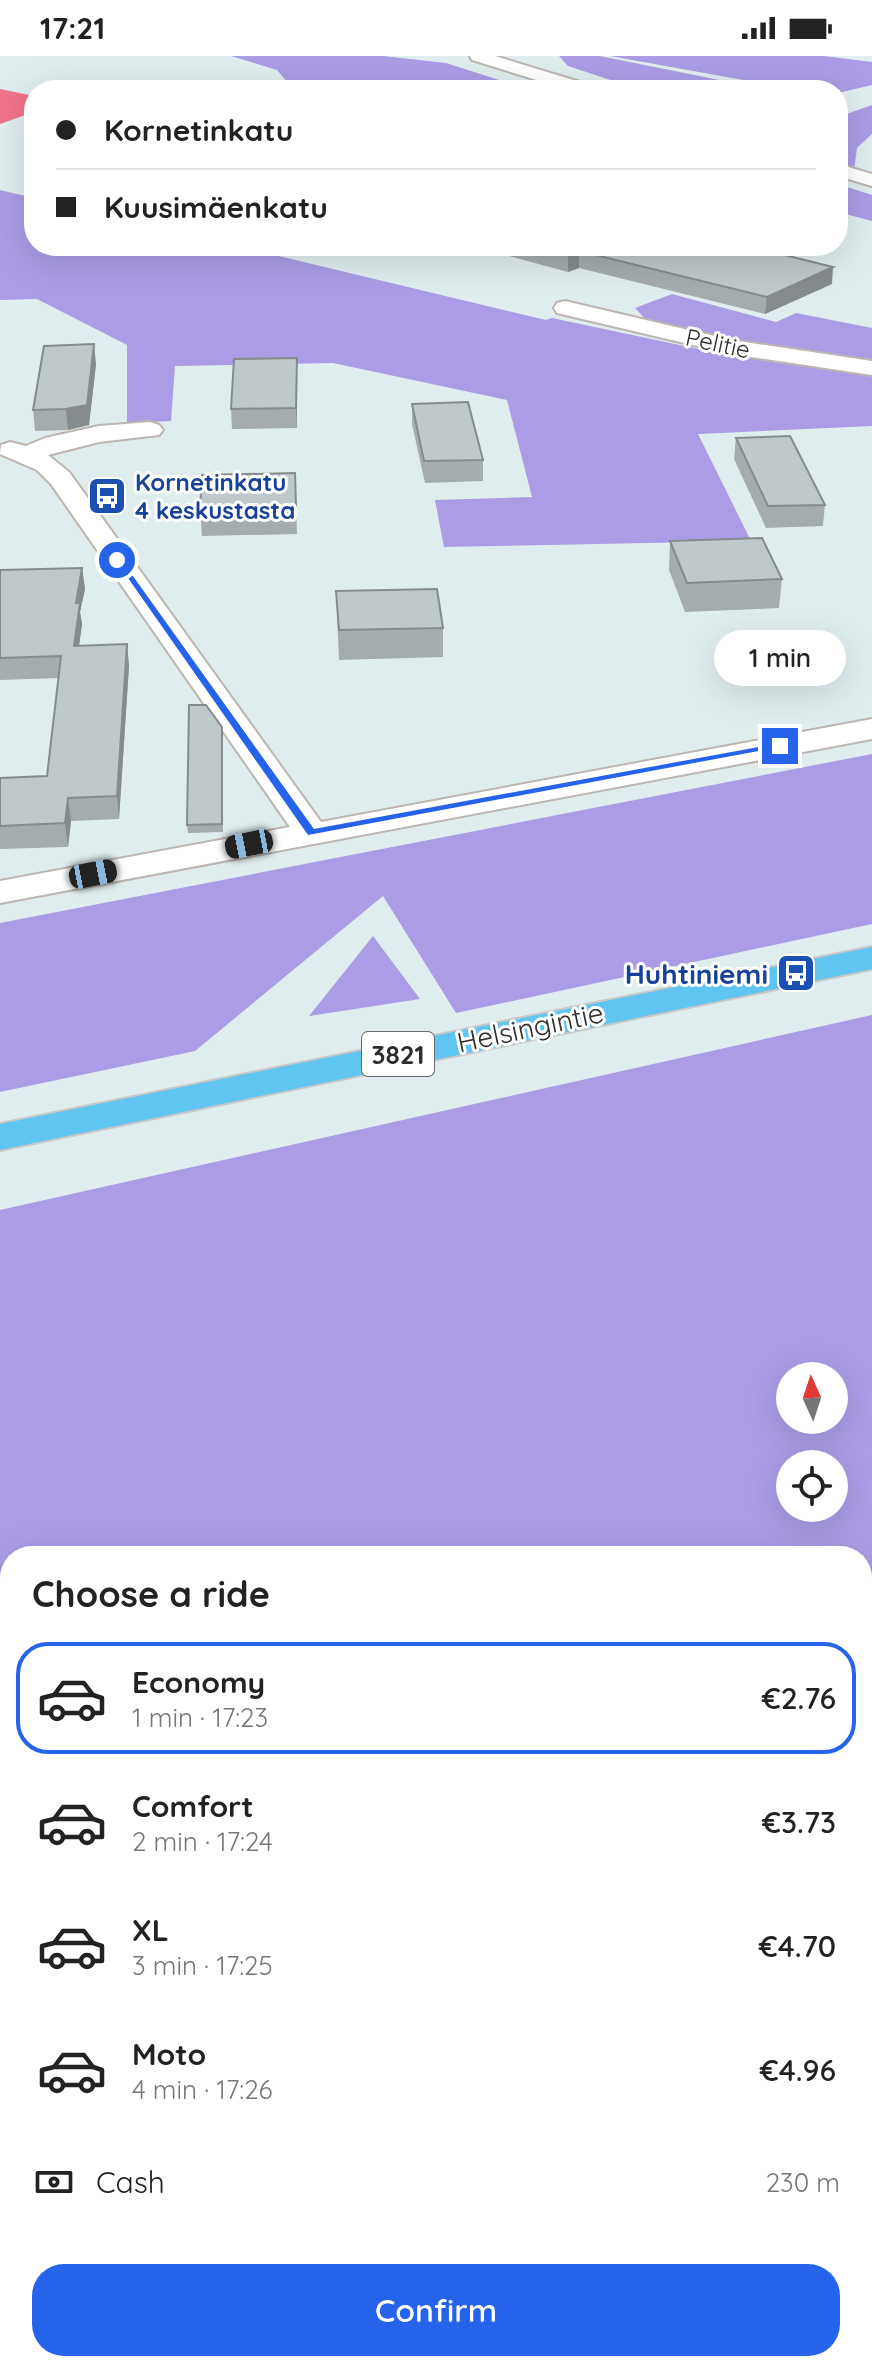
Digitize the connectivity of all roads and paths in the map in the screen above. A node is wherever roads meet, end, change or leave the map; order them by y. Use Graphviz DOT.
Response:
graph roads {
  1 [pos="478,56"];
  2 [pos="555,80"];
  3 [pos="848,173"];
  4 [pos="872,180"];
  5 [pos="565,308"];
  6 [pos="872,368"];
  7 [pos="150,430"];
  8 [pos="14,451"];
  9 [pos="872,729"];
  10 [pos="311,833"];
  11 [pos="0,892"];
  12 [pos="872,958"];
  13 [pos="0,1137"];
  1 -- 2 [label="street"];
  3 -- 4 [label="street"];
  5 -- 6 [label="street, Pelitie"];
  7 -- 8 [label="street"];
  8 -- 10 [label="street"];
  9 -- 10 [label="street"];
  10 -- 11 [label="street"];
  12 -- 13 [label="main road, Helsingintie / 3821"];
}
